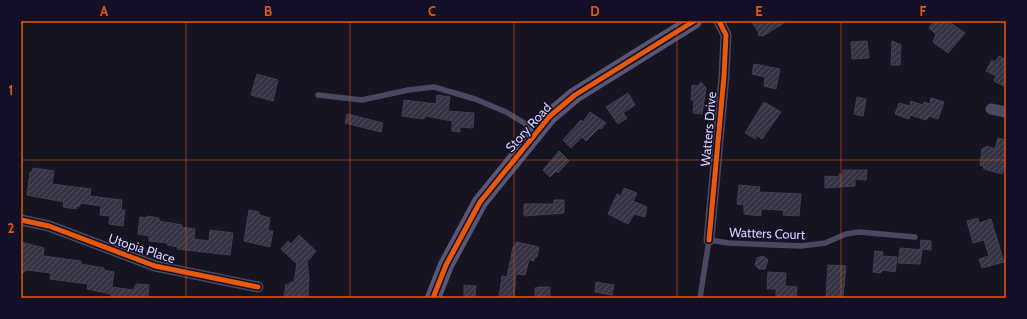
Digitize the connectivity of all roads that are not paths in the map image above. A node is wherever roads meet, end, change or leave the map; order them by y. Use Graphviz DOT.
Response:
graph roads {
  1 [pos="694,21"];
  2 [pos="719,21"];
  3 [pos="318,95"];
  4 [pos="991,109"];
  5 [pos="1006,112"];
  6 [pos="537,130"];
  7 [pos="21,220"];
  8 [pos="915,237"];
  9 [pos="709,240"];
  10 [pos="258,287"];
  11 [pos="433,298"];
  12 [pos="700,298"];
  1 -- 6 [label="street, Story Road"];
  2 -- 9 [label="street, Watters Drive"];
  3 -- 6 [label="lane"];
  4 -- 5 [label="street"];
  6 -- 11 [label="street, Story Road"];
  7 -- 10 [label="street, Utopia Place"];
  8 -- 9 [label="lane, Watters Court"];
  9 -- 12 [label="lane, Watters Drive"];
}
